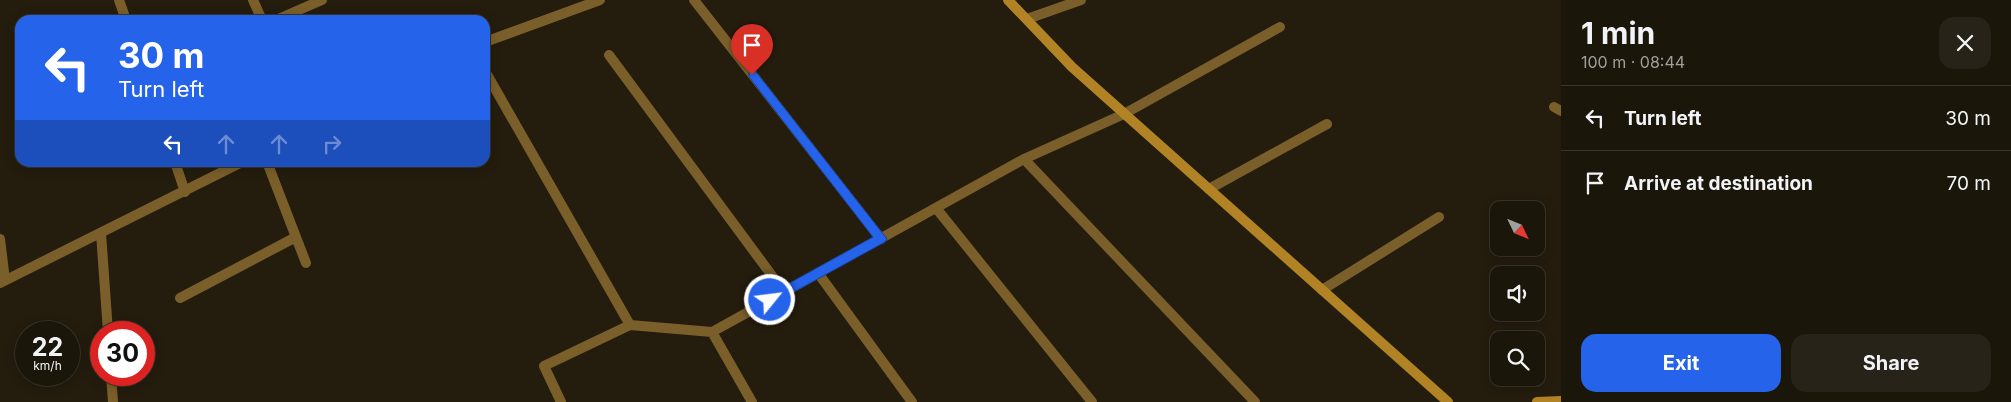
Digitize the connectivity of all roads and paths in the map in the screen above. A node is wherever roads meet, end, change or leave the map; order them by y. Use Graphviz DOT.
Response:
graph roads {
  1 [pos="120,0"];
  2 [pos="253,0"];
  3 [pos="322,0"];
  4 [pos="600,0"];
  5 [pos="694,0"];
  6 [pos="1008,0"];
  7 [pos="1081,0"];
  8 [pos="124,15"];
  9 [pos="260,15"];
  10 [pos="288,15"];
  11 [pos="1027,20"];
  12 [pos="1280,27"];
  13 [pos="490,40"];
  14 [pos="608,55"];
  15 [pos="490,80"];
  16 [pos="1124,114"];
  17 [pos="1326,124"];
  18 [pos="1024,159"];
  19 [pos="177,167"];
  20 [pos="232,167"];
  21 [pos="269,167"];
  22 [pos="1208,189"];
  23 [pos="185,192"];
  24 [pos="936,208"];
  25 [pos="1439,217"];
  26 [pos="101,233"];
  27 [pos="296,237"];
  28 [pos="881,239"];
  29 [pos="0,240"];
  30 [pos="306,263"];
  31 [pos="818,273"];
  32 [pos="3,281"];
  33 [pos="1322,290"];
  34 [pos="784,292"];
  35 [pos="180,298"];
  36 [pos="107,321"];
  37 [pos="630,325"];
  38 [pos="712,332"];
  39 [pos="112,386"];
  40 [pos="1561,401"];
  41 [pos="113,402"];
  42 [pos="561,402"];
  43 [pos="752,402"];
  44 [pos="912,402"];
  45 [pos="1092,402"];
  46 [pos="1255,402"];
  47 [pos="1448,402"];
  48 [pos="1537,402"];
  1 -- 8 [label="street"];
  2 -- 9 [label="street"];
  3 -- 10 [label="street"];
  4 -- 13 [label="street"];
  5 -- 28 [label="street"];
  6 -- 11 [label="main road"];
  7 -- 11 [label="street"];
  11 -- 16 [label="main road"];
  12 -- 16 [label="street"];
  14 -- 34 [label="street"];
  15 -- 37 [label="street"];
  16 -- 18 [label="street"];
  16 -- 22 [label="main road"];
  17 -- 22 [label="street"];
  18 -- 24 [label="street"];
  18 -- 46 [label="street"];
  19 -- 23 [label="street"];
  20 -- 23 [label="street"];
  21 -- 27 [label="street"];
  22 -- 33 [label="main road"];
  23 -- 26 [label="street"];
  24 -- 28 [label="street"];
  24 -- 45 [label="street"];
  25 -- 33 [label="street"];
  26 -- 32 [label="street"];
  26 -- 36 [label="street"];
  27 -- 30 [label="street"];
  27 -- 35 [label="street"];
  28 -- 31 [label="street"];
  29 -- 32 [label="street"];
  31 -- 34 [label="street"];
  31 -- 44 [label="street"];
  33 -- 47 [label="main road"];
  34 -- 38 [label="street"];
  37 -- 38 [label="street"];
  37 -- 42 [label="street"];
  38 -- 43 [label="street"];
  39 -- 41 [label="street"];
  40 -- 48 [label="main road"];
}
